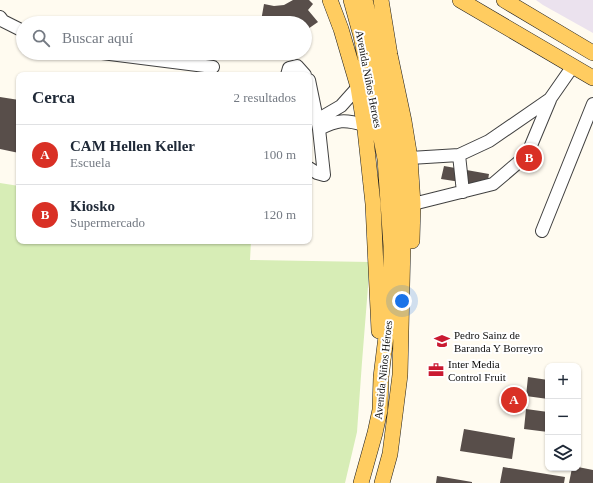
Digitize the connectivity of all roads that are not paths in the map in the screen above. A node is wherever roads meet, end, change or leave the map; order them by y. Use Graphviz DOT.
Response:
graph roads {
  1 [pos="330,0"];
  2 [pos="351,0"];
  3 [pos="364,0"];
  4 [pos="381,0"];
  5 [pos="460,0"];
  6 [pos="504,0"];
  7 [pos="515,0"];
  8 [pos="529,16"];
  9 [pos="0,17"];
  10 [pos="16,27"];
  11 [pos="593,53"];
  12 [pos="158,60"];
  13 [pos="573,66"];
  14 [pos="213,67"];
  15 [pos="288,72"];
  16 [pos="302,72"];
  17 [pos="593,78"];
  18 [pos="358,87"];
  19 [pos="312,95"];
  20 [pos="550,100"];
  21 [pos="593,104"];
  22 [pos="318,125"];
  23 [pos="364,125"];
  24 [pos="459,156"];
  25 [pos="398,158"];
  26 [pos="312,170"];
  27 [pos="463,192"];
  28 [pos="413,204"];
  29 [pos="542,231"];
  30 [pos="400,375"];
  31 [pos="381,377"];
  32 [pos="361,483"];
  33 [pos="382,483"];
  1 -- 18 [label="main road"];
  2 -- 25 [label="main road, Avenida Niños Heroes"];
  3 -- 25 [label="main road, Avenida Niños Heroes"];
  4 -- 25 [label="main road"];
  5 -- 13 [label="main road"];
  6 -- 8 [label="main road"];
  7 -- 8 [label="lane"];
  8 -- 11 [label="main road"];
  9 -- 10 [label="lane"];
  12 -- 14 [label="lane"];
  13 -- 17 [label="main road"];
  13 -- 20 [label="lane"];
  15 -- 16 [label="lane"];
  18 -- 22 [label="lane"];
  18 -- 23 [label="main road"];
  19 -- 22 [label="lane"];
  20 -- 24 [label="lane"];
  20 -- 27 [label="lane"];
  21 -- 29 [label="lane"];
  22 -- 23 [label="lane"];
  22 -- 26 [label="lane"];
  23 -- 31 [label="main road"];
  24 -- 25 [label="lane"];
  24 -- 27 [label="lane"];
  25 -- 28 [label="main road"];
  25 -- 30 [label="main road, Avenida Niños Héroes"];
  25 -- 31 [label="main road, Avenida Niños Héroes"];
  27 -- 28 [label="lane"];
  28 -- 30 [label="main road"];
  30 -- 33 [label="main road, Avenida Niños Héroes"];
  31 -- 32 [label="main road, Avenida Niños Héroes"];
}
